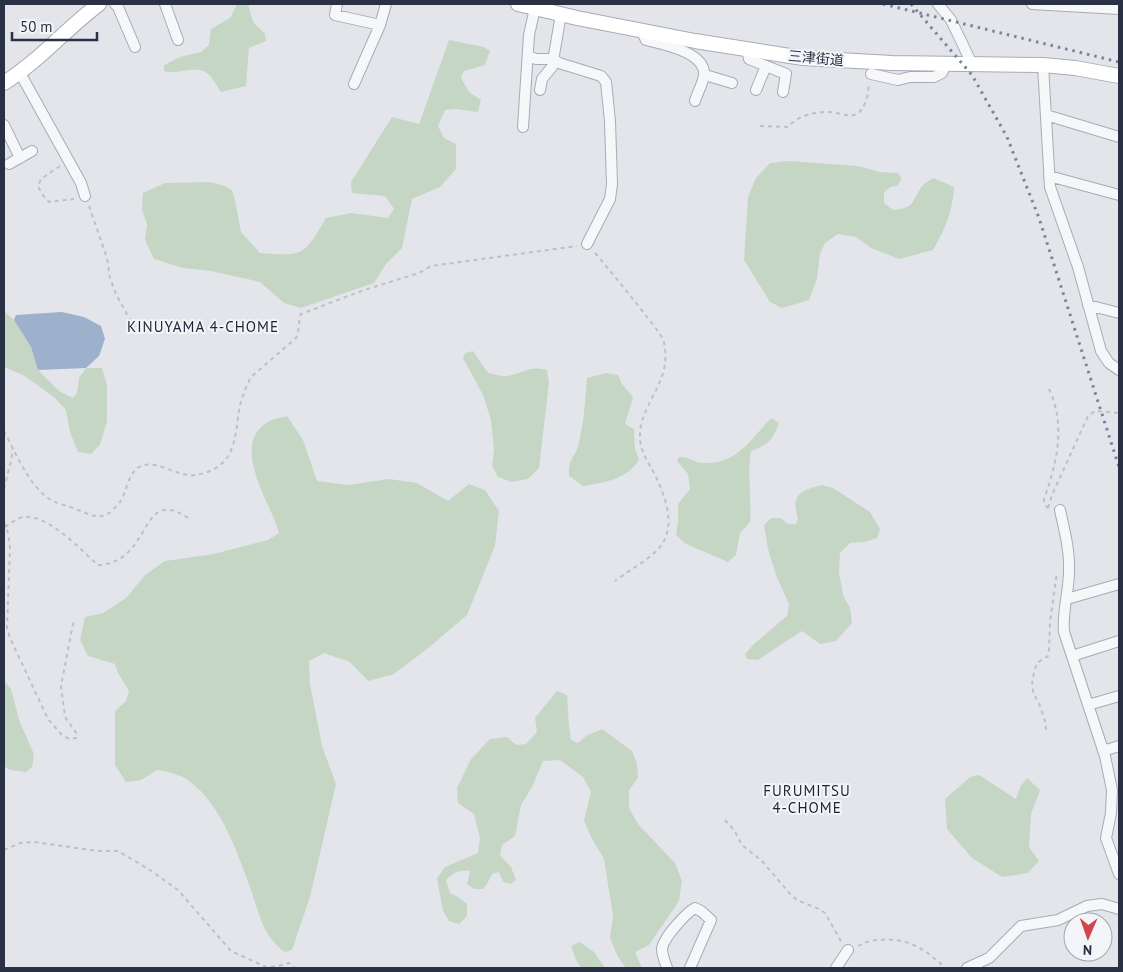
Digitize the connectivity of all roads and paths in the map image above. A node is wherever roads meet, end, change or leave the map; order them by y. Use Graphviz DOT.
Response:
graph roads {
  1 [pos="99,4"];
  2 [pos="115,4"];
  3 [pos="165,4"];
  4 [pos="337,4"];
  5 [pos="386,4"];
  6 [pos="518,4"];
  7 [pos="938,4"];
  8 [pos="1037,4"];
  9 [pos="1104,6"];
  10 [pos="535,8"];
  11 [pos="1119,9"];
  12 [pos="561,14"];
  13 [pos="380,25"];
  14 [pos="641,30"];
  15 [pos="178,40"];
  16 [pos="135,47"];
  17 [pos="747,49"];
  18 [pos="528,56"];
  19 [pos="553,59"];
  20 [pos="947,63"];
  21 [pos="972,64"];
  22 [pos="1043,65"];
  23 [pos="766,66"];
  24 [pos="20,73"];
  25 [pos="872,74"];
  26 [pos="705,75"];
  27 [pos="1119,76"];
  28 [pos="4,83"];
  29 [pos="732,83"];
  30 [pos="354,84"];
  31 [pos="540,90"];
  32 [pos="756,90"];
  33 [pos="783,92"];
  34 [pos="694,100"];
  35 [pos="1046,115"];
  36 [pos="4,125"];
  37 [pos="760,126"];
  38 [pos="523,128"];
  39 [pos="1119,137"];
  40 [pos="32,151"];
  41 [pos="20,158"];
  42 [pos="68,161"];
  43 [pos="9,164"];
  44 [pos="1050,176"];
  45 [pos="1119,195"];
  46 [pos="86,196"];
  47 [pos="587,244"];
  48 [pos="1088,305"];
  49 [pos="1119,313"];
  50 [pos="134,327"];
  51 [pos="1119,370"];
  52 [pos="1049,389"];
  53 [pos="1119,413"];
  54 [pos="4,431"];
  55 [pos="13,447"];
  56 [pos="4,489"];
  57 [pos="1048,508"];
  58 [pos="1056,512"];
  59 [pos="190,519"];
  60 [pos="4,522"];
  61 [pos="5,527"];
  62 [pos="1058,564"];
  63 [pos="615,581"];
  64 [pos="1119,584"];
  65 [pos="1067,600"];
  66 [pos="74,619"];
  67 [pos="1119,640"];
  68 [pos="1072,656"];
  69 [pos="1119,696"];
  70 [pos="1088,705"];
  71 [pos="1046,730"];
  72 [pos="1119,746"];
  73 [pos="1104,751"];
  74 [pos="1115,802"];
  75 [pos="726,820"];
  76 [pos="4,850"];
  77 [pos="1116,858"];
  78 [pos="1119,874"];
  79 [pos="1119,909"];
  80 [pos="848,950"];
  81 [pos="296,968"];
  82 [pos="667,968"];
  83 [pos="690,968"];
  84 [pos="836,968"];
  85 [pos="945,968"];
  86 [pos="967,968"];
  1 -- 24 [label="street"];
  2 -- 16 [label="street"];
  3 -- 15 [label="street"];
  4 -- 13 [label="street"];
  5 -- 13 [label="street"];
  6 -- 10 [label="street, 三津街道"];
  7 -- 21 [label="street"];
  8 -- 9 [label="street"];
  9 -- 11 [label="street"];
  10 -- 12 [label="street, 三津街道"];
  10 -- 18 [label="street"];
  12 -- 14 [label="street, 三津街道"];
  12 -- 19 [label="street"];
  13 -- 30 [label="street"];
  14 -- 17 [label="street, 三津街道"];
  14 -- 26 [label="street"];
  17 -- 20 [label="street, 三津街道"];
  17 -- 23 [label="street"];
  18 -- 19 [label="street"];
  18 -- 38 [label="street"];
  19 -- 31 [label="street"];
  19 -- 47 [label="street"];
  20 -- 21 [label="street, 三津街道"];
  20 -- 25 [label="street"];
  21 -- 22 [label="street, 三津街道"];
  22 -- 27 [label="street, 三津街道"];
  22 -- 35 [label="street"];
  23 -- 32 [label="street"];
  23 -- 33 [label="street"];
  24 -- 28 [label="street"];
  24 -- 42 [label="street"];
  25 -- 37 [label="path"];
  26 -- 29 [label="street"];
  26 -- 34 [label="street"];
  35 -- 39 [label="street"];
  35 -- 44 [label="street"];
  36 -- 41 [label="street"];
  40 -- 41 [label="street"];
  41 -- 43 [label="street"];
  42 -- 46 [label="street"];
  42 -- 46 [label="path"];
  44 -- 45 [label="street"];
  44 -- 48 [label="street"];
  46 -- 50 [label="path"];
  47 -- 55 [label="path"];
  47 -- 63 [label="path"];
  48 -- 49 [label="street"];
  48 -- 51 [label="street"];
  52 -- 57 [label="path"];
  53 -- 57 [label="path"];
  54 -- 55 [label="path"];
  55 -- 56 [label="path"];
  57 -- 58 [label="path"];
  58 -- 65 [label="street"];
  59 -- 61 [label="path"];
  60 -- 61 [label="path"];
  61 -- 66 [label="path"];
  62 -- 71 [label="path"];
  64 -- 65 [label="street"];
  65 -- 68 [label="street"];
  67 -- 68 [label="street"];
  68 -- 70 [label="street"];
  69 -- 70 [label="street"];
  70 -- 73 [label="street"];
  72 -- 73 [label="street"];
  73 -- 74 [label="street"];
  74 -- 77 [label="street"];
  75 -- 80 [label="path"];
  76 -- 81 [label="path"];
  77 -- 78 [label="street"];
  79 -- 86 [label="street"];
  80 -- 84 [label="street"];
  80 -- 85 [label="path"];
  82 -- 83 [label="street"];
}
